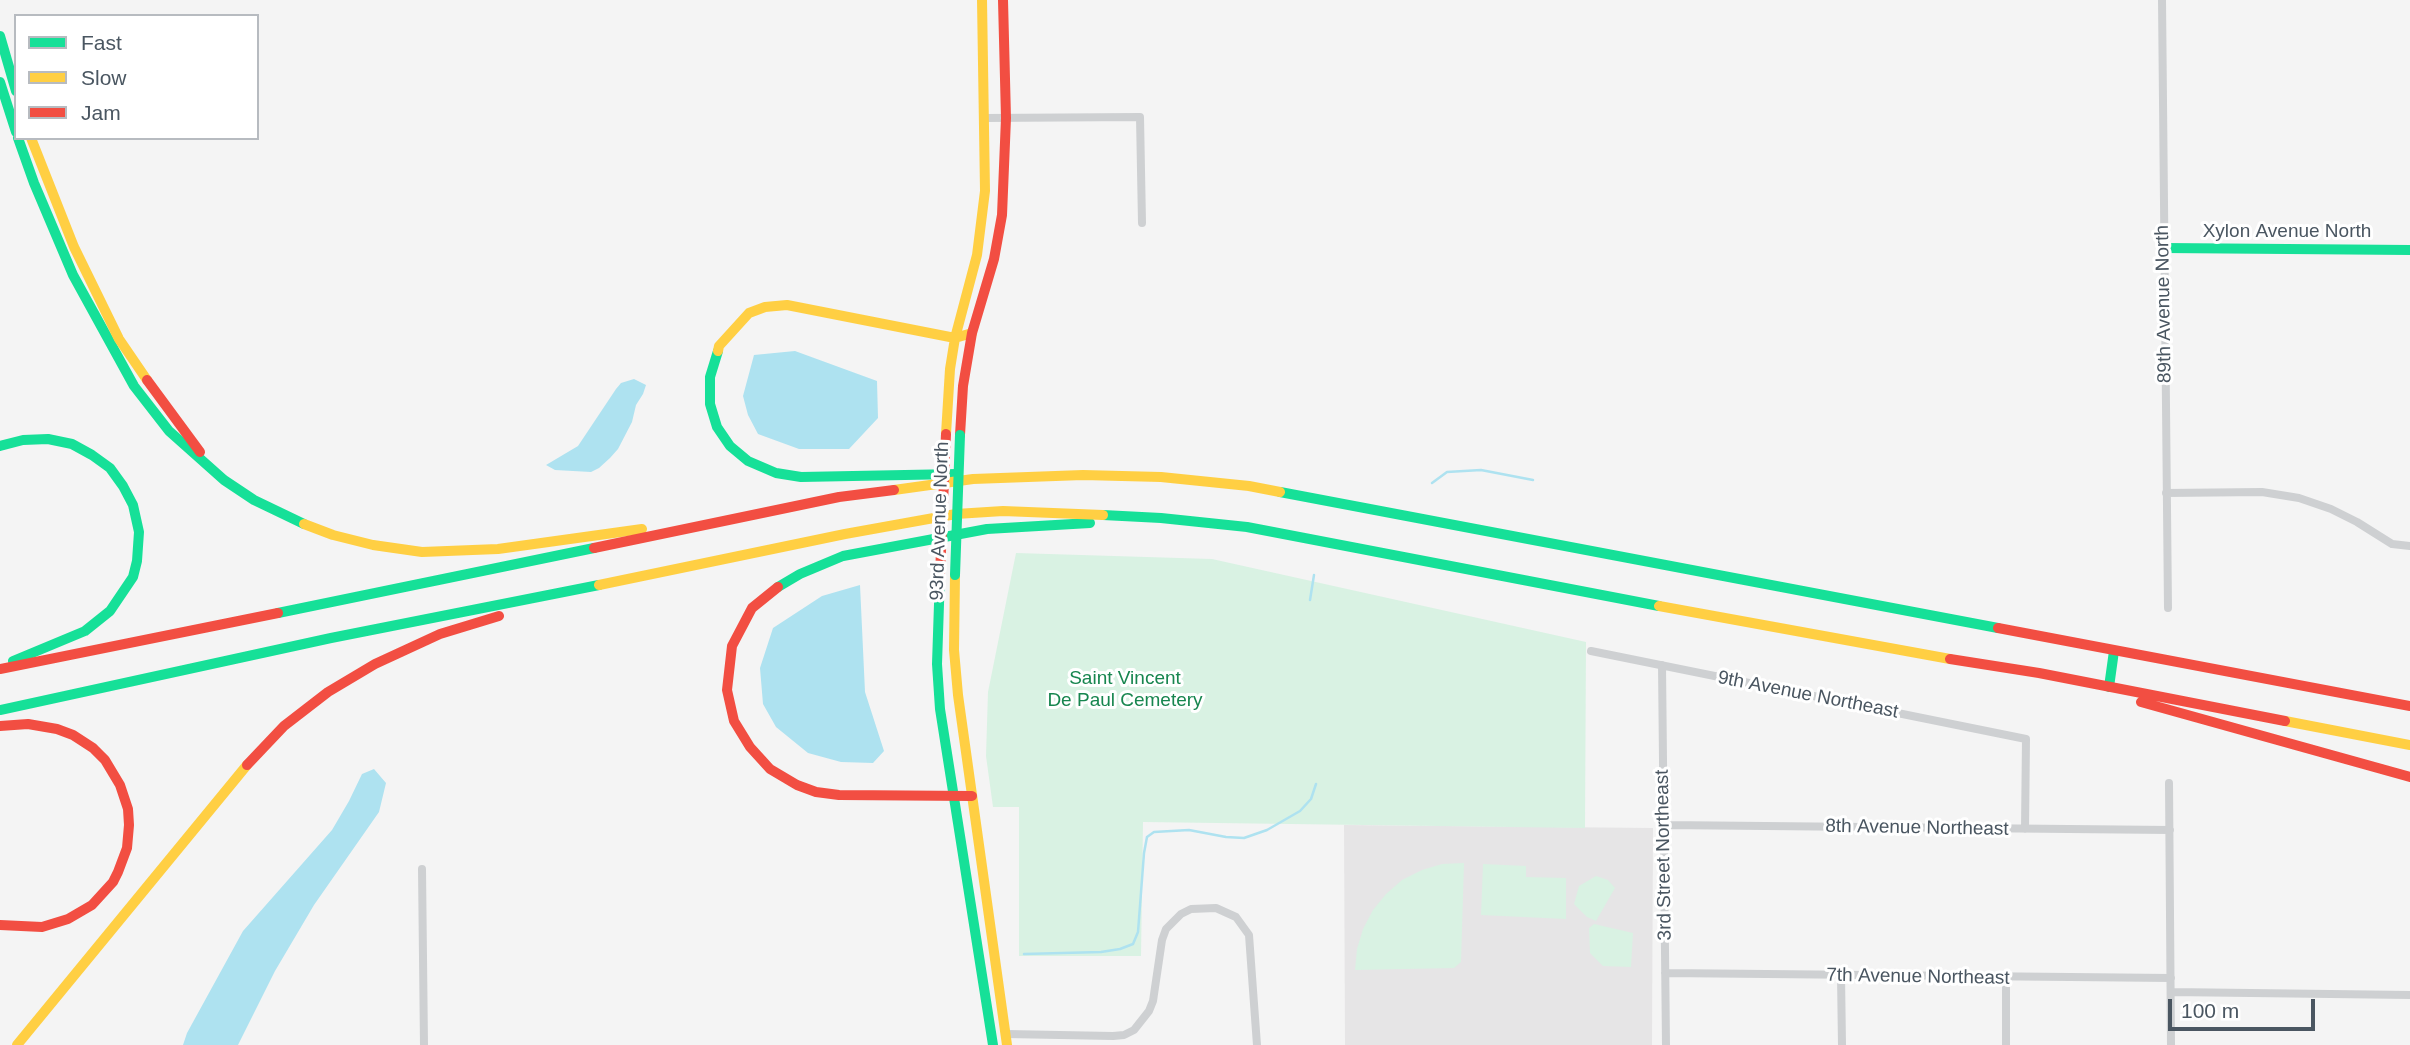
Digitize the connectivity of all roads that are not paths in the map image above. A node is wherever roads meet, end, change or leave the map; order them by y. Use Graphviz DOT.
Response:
graph roads {
  1 [pos="982,0"];
  2 [pos="1003,0"];
  3 [pos="2162,0"];
  4 [pos="0,36"];
  5 [pos="0,82"];
  6 [pos="14,84"];
  7 [pos="985,118"];
  8 [pos="1006,118"];
  9 [pos="14,126"];
  10 [pos="19,140"];
  11 [pos="32,140"];
  12 [pos="1142,223"];
  13 [pos="2164,248"];
  14 [pos="2410,250"];
  15 [pos="972,333"];
  16 [pos="955,338"];
  17 [pos="0,446"];
  18 [pos="212,471"];
  19 [pos="1001,477"];
  20 [pos="2166,493"];
  21 [pos="1161,518"];
  22 [pos="723,521"];
  23 [pos="2410,546"];
  24 [pos="658,574"];
  25 [pos="2168,608"];
  26 [pos="1591,650"];
  27 [pos="2114,650"];
  28 [pos="1662,666"];
  29 [pos="0,668"];
  30 [pos="2039,673"];
  31 [pos="2109,687"];
  32 [pos="2410,706"];
  33 [pos="0,710"];
  34 [pos="0,726"];
  35 [pos="2410,745"];
  36 [pos="2410,777"];
  37 [pos="2169,783"];
  38 [pos="953,796"];
  39 [pos="972,796"];
  40 [pos="1664,825"];
  41 [pos="2025,829"];
  42 [pos="2170,830"];
  43 [pos="422,869"];
  44 [pos="0,925"];
  45 [pos="1665,973"];
  46 [pos="1842,975"];
  47 [pos="2006,978"];
  48 [pos="2171,978"];
  49 [pos="2171,992"];
  50 [pos="2410,995"];
  51 [pos="1006,1040"];
  52 [pos="17,1045"];
  53 [pos="424,1045"];
  54 [pos="993,1045"];
  55 [pos="1257,1045"];
  56 [pos="1666,1045"];
  57 [pos="1842,1045"];
  58 [pos="2006,1045"];
  59 [pos="2171,1045"];
  1 -- 7 [label="main road, 93rd Avenue North"];
  2 -- 8 [label="main road, 93rd Avenue North"];
  3 -- 13 [label="street, 89th Avenue North"];
  4 -- 6 [label="main road"];
  5 -- 9 [label="main road"];
  7 -- 8 [label="street"];
  7 -- 16 [label="main road, 93rd Avenue North"];
  8 -- 12 [label="street"];
  8 -- 15 [label="main road, 93rd Avenue North"];
  10 -- 18 [label="main road"];
  11 -- 18 [label="main road"];
  13 -- 14 [label="main road, Xylon Avenue North"];
  13 -- 20 [label="street, 89th Avenue North"];
  15 -- 16 [label="main road"];
  15 -- 39 [label="main road, 93rd Avenue North, bridge"];
  16 -- 19 [label="main road"];
  16 -- 38 [label="main road, 93rd Avenue North, bridge"];
  17 -- 29 [label="main road"];
  18 -- 22 [label="main road"];
  19 -- 22 [label="main road"];
  19 -- 27 [label="main road"];
  20 -- 23 [label="street"];
  20 -- 25 [label="street, 89th Avenue North"];
  21 -- 24 [label="main road"];
  21 -- 30 [label="main road"];
  21 -- 38 [label="main road"];
  22 -- 29 [label="main road"];
  24 -- 33 [label="main road"];
  24 -- 52 [label="main road"];
  26 -- 28 [label="street, 9th Avenue Northeast"];
  27 -- 31 [label="main road"];
  27 -- 32 [label="main road"];
  28 -- 40 [label="street, 3rd Street Northeast"];
  28 -- 41 [label="street, 9th Avenue Northeast"];
  30 -- 31 [label="main road"];
  30 -- 36 [label="main road"];
  31 -- 35 [label="main road"];
  34 -- 44 [label="main road"];
  37 -- 42 [label="street"];
  38 -- 39 [label="main road"];
  38 -- 54 [label="main road, 93rd Avenue North"];
  39 -- 51 [label="main road, 93rd Avenue North"];
  40 -- 41 [label="street, 8th Avenue Northeast"];
  40 -- 45 [label="street, 3rd Street Northeast"];
  41 -- 42 [label="street, 8th Avenue Northeast"];
  42 -- 48 [label="street"];
  43 -- 53 [label="street"];
  45 -- 46 [label="street, 7th Avenue Northeast"];
  45 -- 56 [label="street, 3rd Street Northeast"];
  46 -- 47 [label="street, 7th Avenue Northeast"];
  46 -- 57 [label="street"];
  47 -- 48 [label="street, 7th Avenue Northeast"];
  47 -- 58 [label="street"];
  48 -- 49 [label="street"];
  49 -- 50 [label="street"];
  49 -- 59 [label="street"];
  51 -- 55 [label="street"];
}
